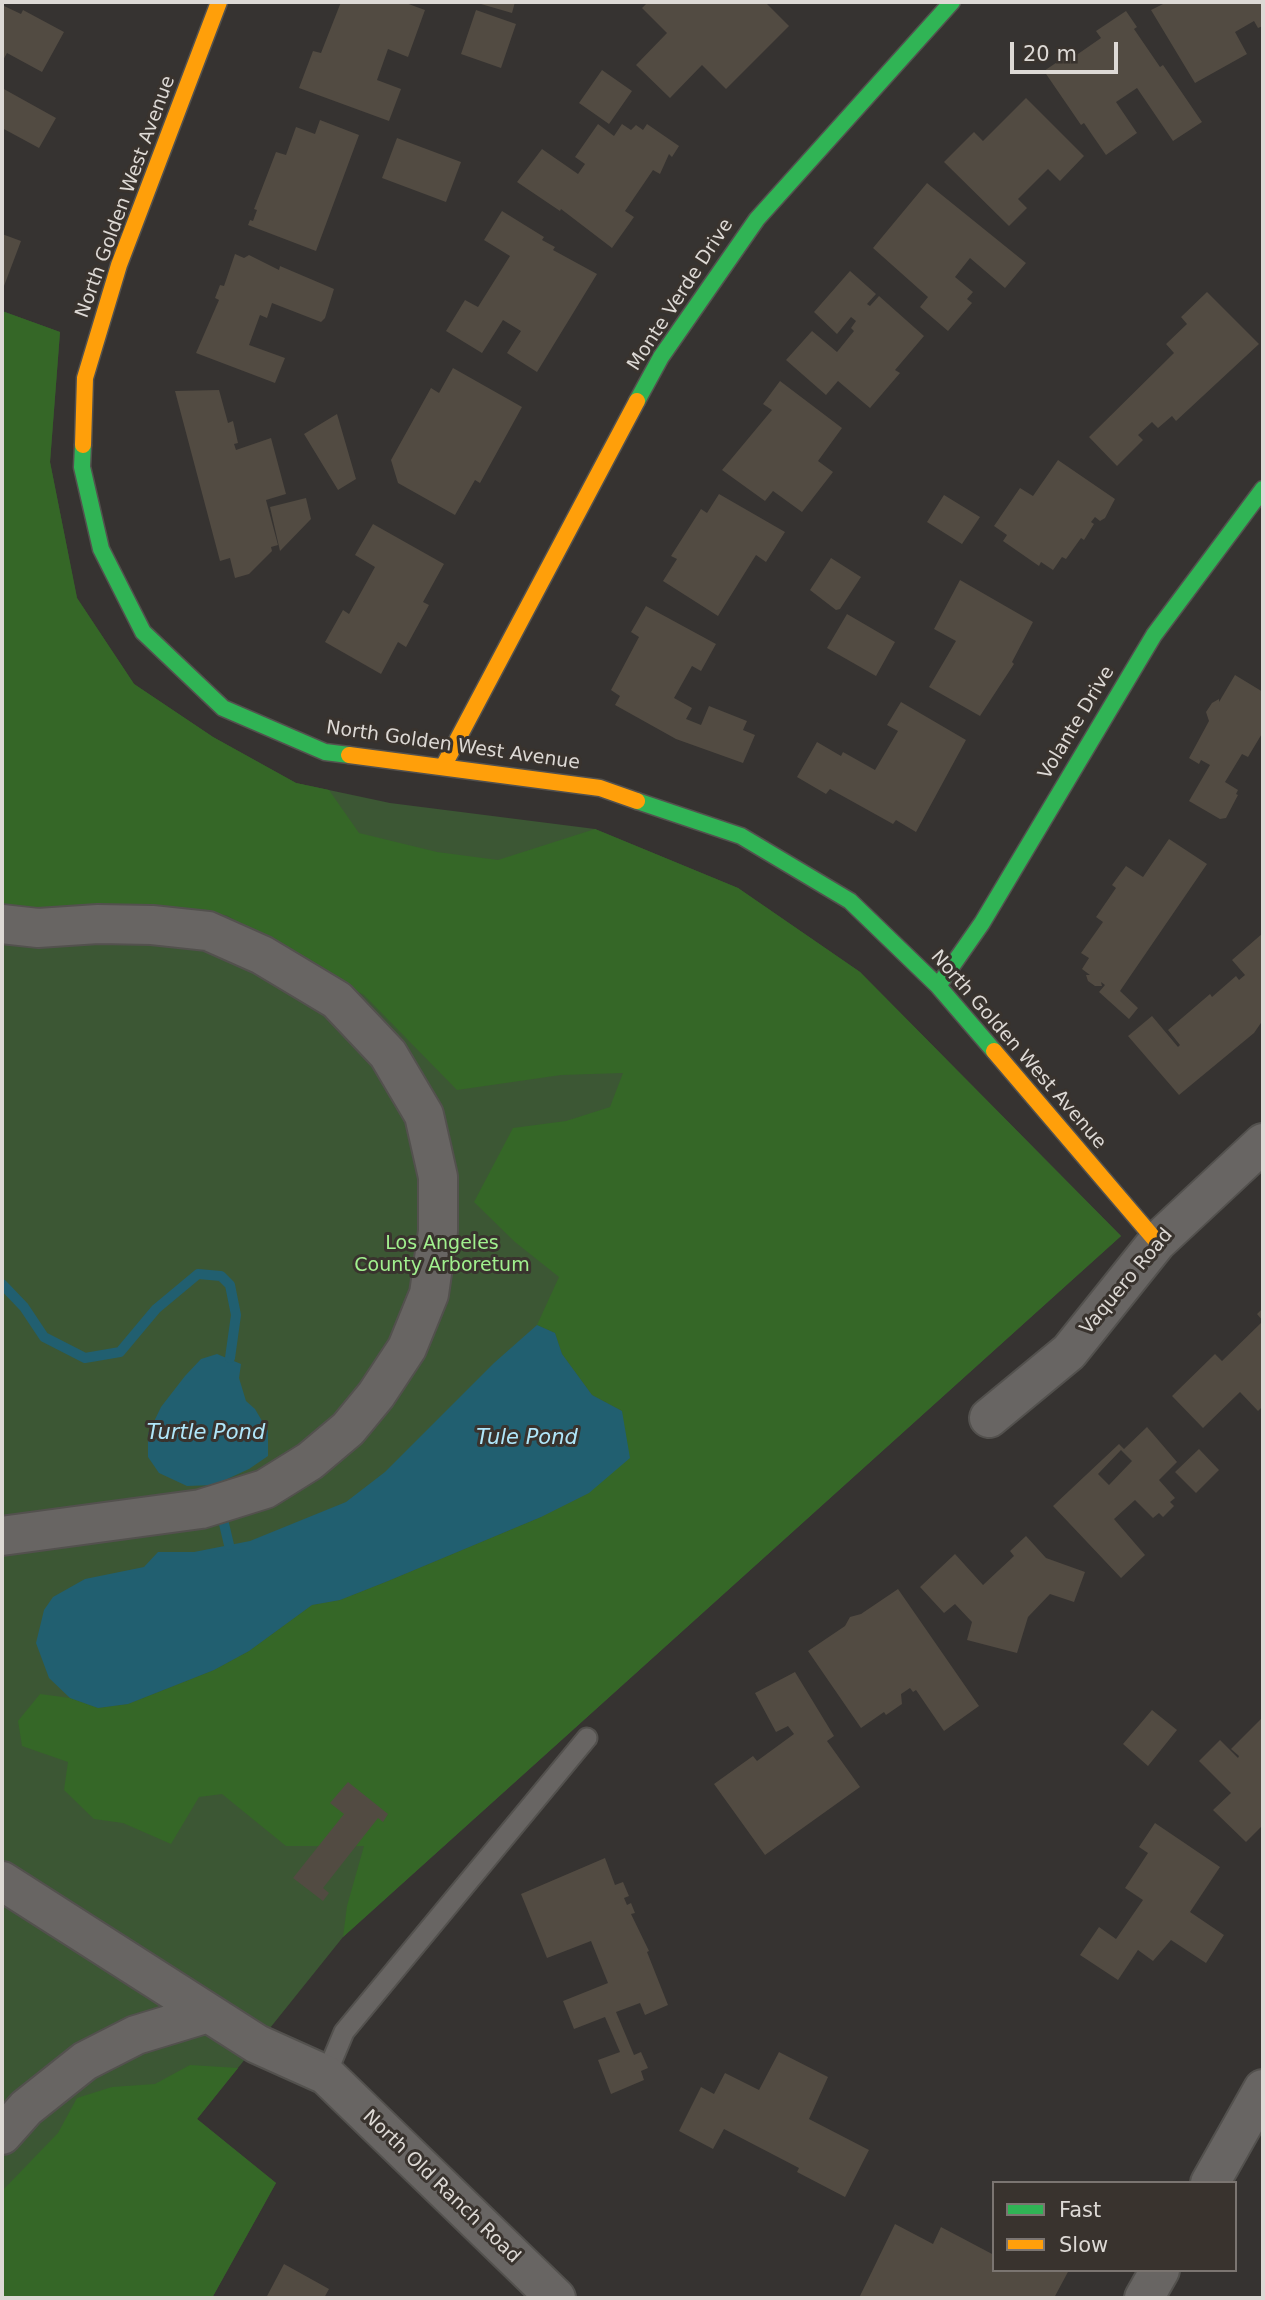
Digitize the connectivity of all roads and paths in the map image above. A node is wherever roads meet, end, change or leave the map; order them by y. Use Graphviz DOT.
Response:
graph roads {
  1 [pos="219,2"];
  2 [pos="952,2"];
  3 [pos="1263,489"];
  4 [pos="444,765"];
  5 [pos="2,924"];
  6 [pos="938,986"];
  7 [pos="1263,1143"];
  8 [pos="1157,1242"];
  9 [pos="989,1418"];
  10 [pos="2,1536"];
  11 [pos="587,1738"];
  12 [pos="2,1881"];
  13 [pos="208,2013"];
  14 [pos="326,2075"];
  15 [pos="1263,2089"];
  16 [pos="2,2135"];
  17 [pos="1211,2181"];
  18 [pos="1159,2272"];
  19 [pos="556,2298"];
  20 [pos="1144,2298"];
  1 -- 4 [label="street, North Golden West Avenue"];
  2 -- 4 [label="street, Monte Verde Drive"];
  3 -- 6 [label="street, Volante Drive"];
  4 -- 6 [label="street, North Golden West Avenue"];
  5 -- 10 [label="street"];
  6 -- 8 [label="street, North Golden West Avenue"];
  7 -- 8 [label="street, Vaquero Road"];
  8 -- 9 [label="street, Vaquero Road"];
  11 -- 14 [label="lane"];
  12 -- 13 [label="street, North Old Ranch Road"];
  13 -- 14 [label="street, North Old Ranch Road"];
  13 -- 16 [label="street"];
  14 -- 19 [label="street, North Old Ranch Road"];
  15 -- 17 [label="street"];
  18 -- 20 [label="street"];
}
